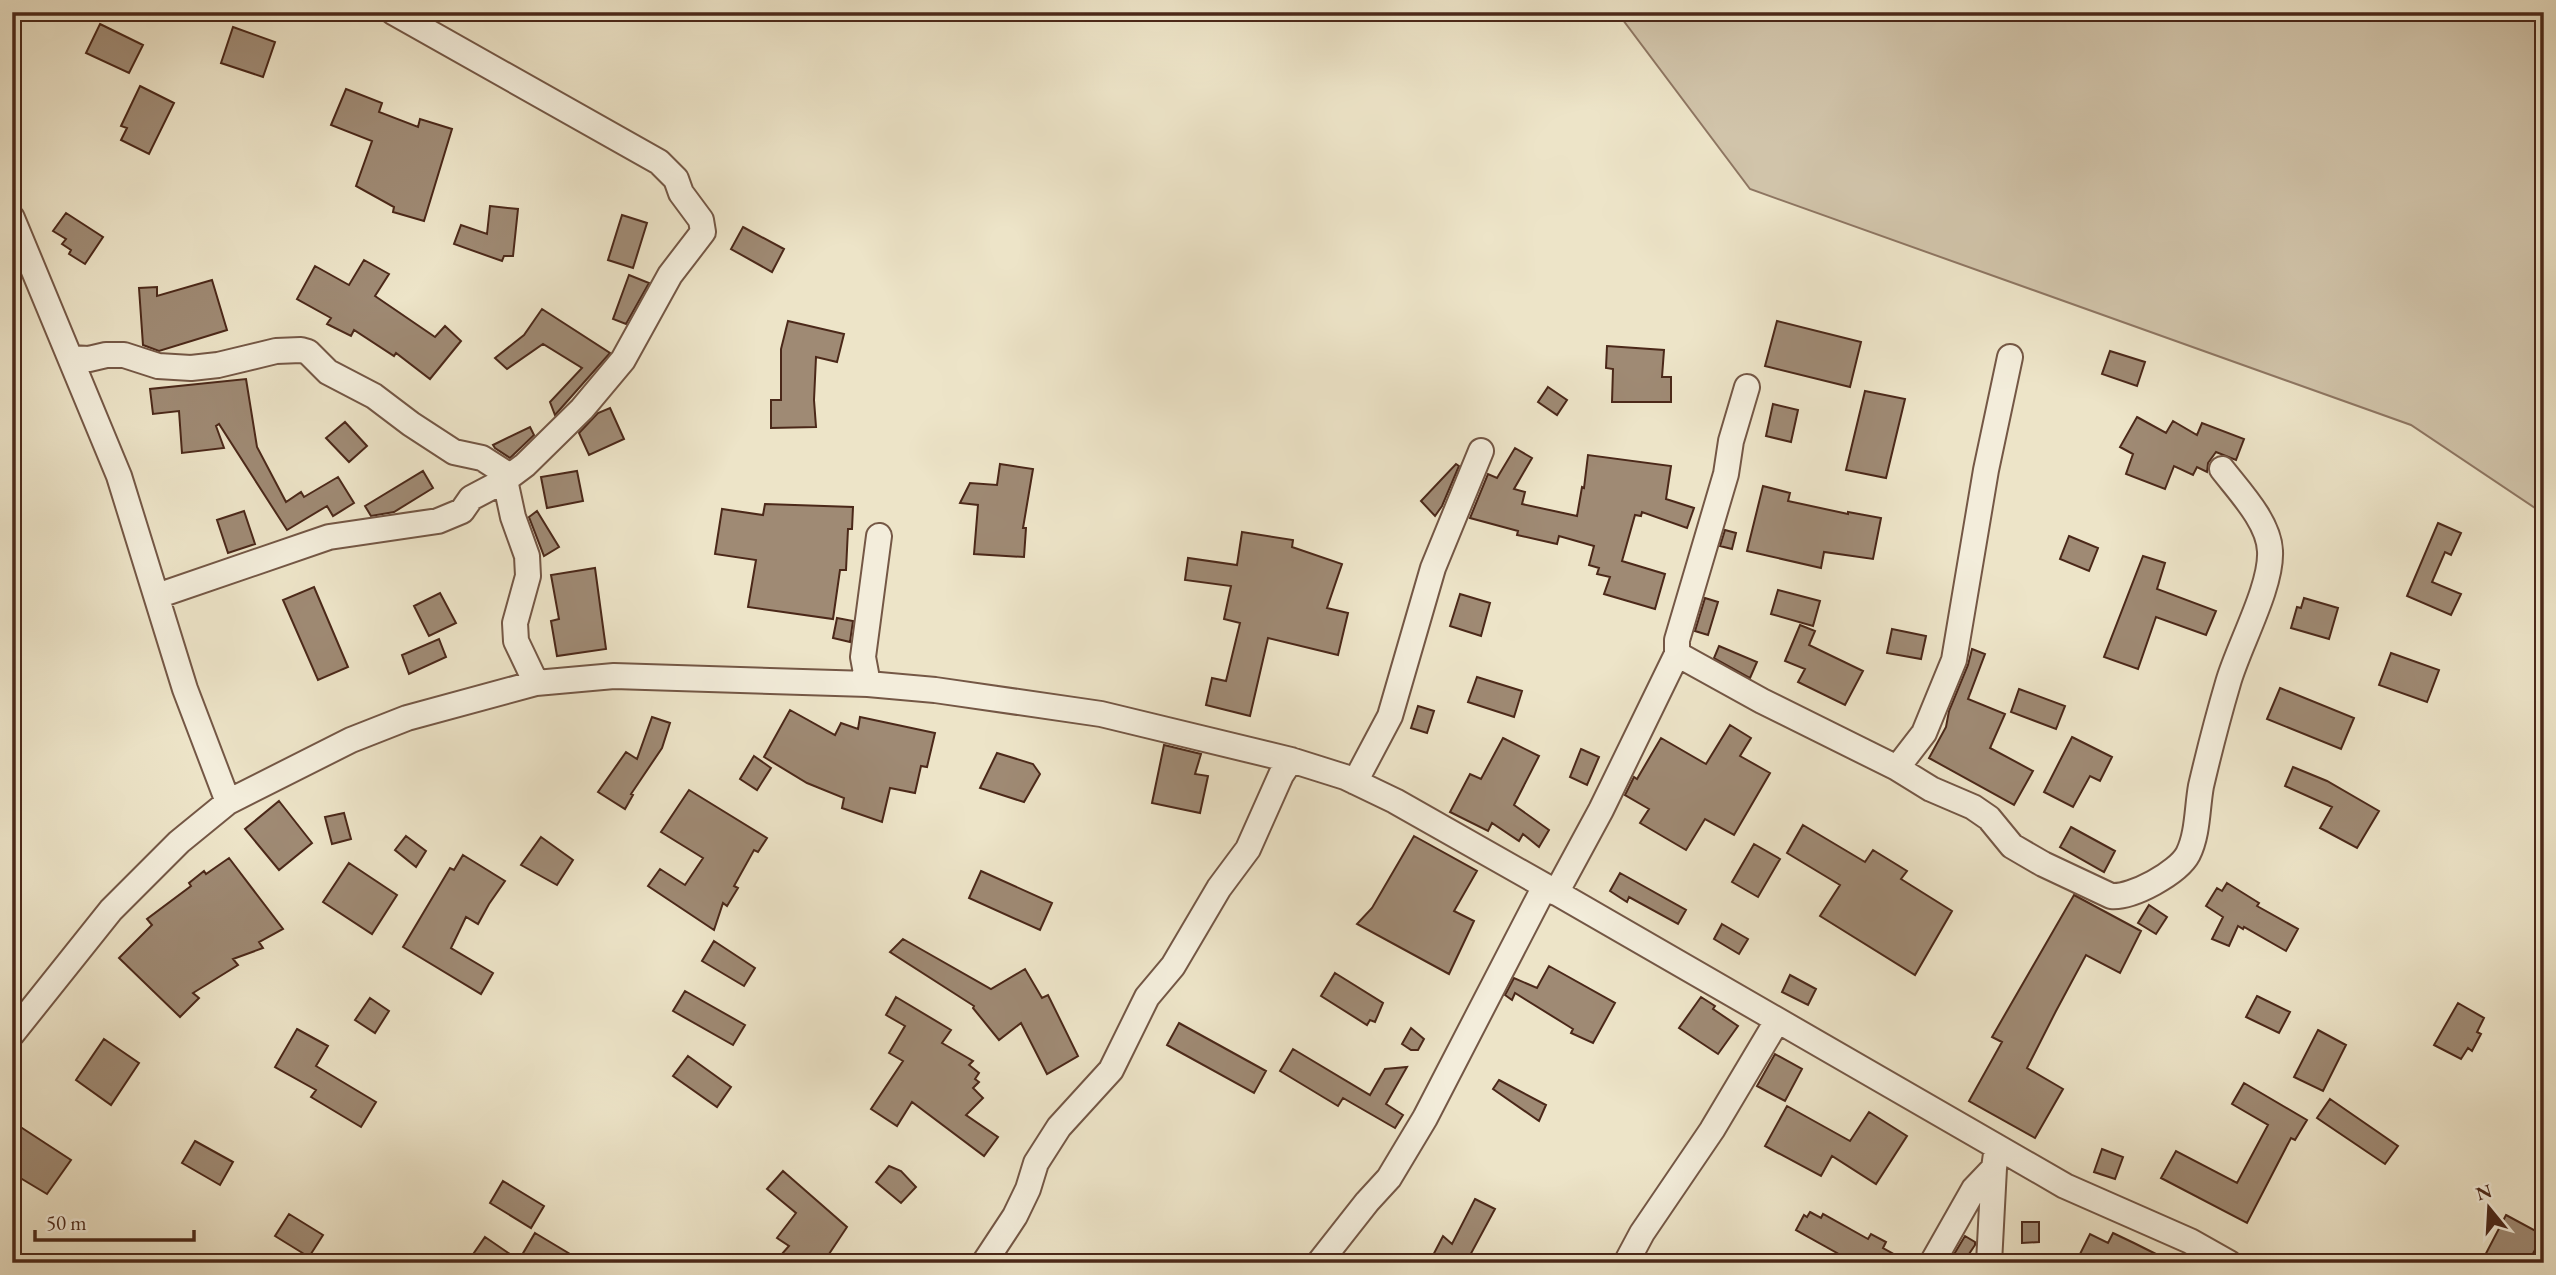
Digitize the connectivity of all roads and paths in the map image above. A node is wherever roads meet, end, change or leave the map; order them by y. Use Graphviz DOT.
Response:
graph roads {
  1 [pos="393,12"];
  2 [pos="12,218"];
  3 [pos="2010,357"];
  4 [pos="71,358"];
  5 [pos="1747,387"];
  6 [pos="1481,451"];
  7 [pos="2222,469"];
  8 [pos="508,478"];
  9 [pos="879,536"];
  10 [pos="157,596"];
  11 [pos="1677,654"];
  12 [pos="536,684"];
  13 [pos="868,684"];
  14 [pos="1291,760"];
  15 [pos="1897,768"];
  16 [pos="1355,782"];
  17 [pos="228,802"];
  18 [pos="1551,889"];
  19 [pos="1777,1021"];
  20 [pos="12,1034"];
  21 [pos="1996,1157"];
  22 [pos="984,1263"];
  23 [pos="1320,1263"];
  24 [pos="1626,1263"];
  25 [pos="1932,1263"];
  26 [pos="1989,1263"];
  27 [pos="2228,1263"];
  1 -- 8 [label="street"];
  2 -- 4 [label="street"];
  3 -- 15 [label="street"];
  4 -- 8 [label="street"];
  4 -- 10 [label="street"];
  5 -- 11 [label="street"];
  6 -- 16 [label="street"];
  7 -- 15 [label="street"];
  8 -- 10 [label="street"];
  8 -- 12 [label="street"];
  9 -- 13 [label="street"];
  10 -- 17 [label="street"];
  11 -- 15 [label="street"];
  11 -- 18 [label="street"];
  12 -- 13 [label="street"];
  12 -- 17 [label="street"];
  13 -- 14 [label="street"];
  14 -- 16 [label="street"];
  14 -- 22 [label="street"];
  16 -- 18 [label="street"];
  17 -- 20 [label="street"];
  18 -- 19 [label="street"];
  18 -- 23 [label="street"];
  19 -- 21 [label="street"];
  19 -- 24 [label="street"];
  21 -- 25 [label="street"];
  21 -- 26 [label="street"];
  21 -- 27 [label="street"];
}
